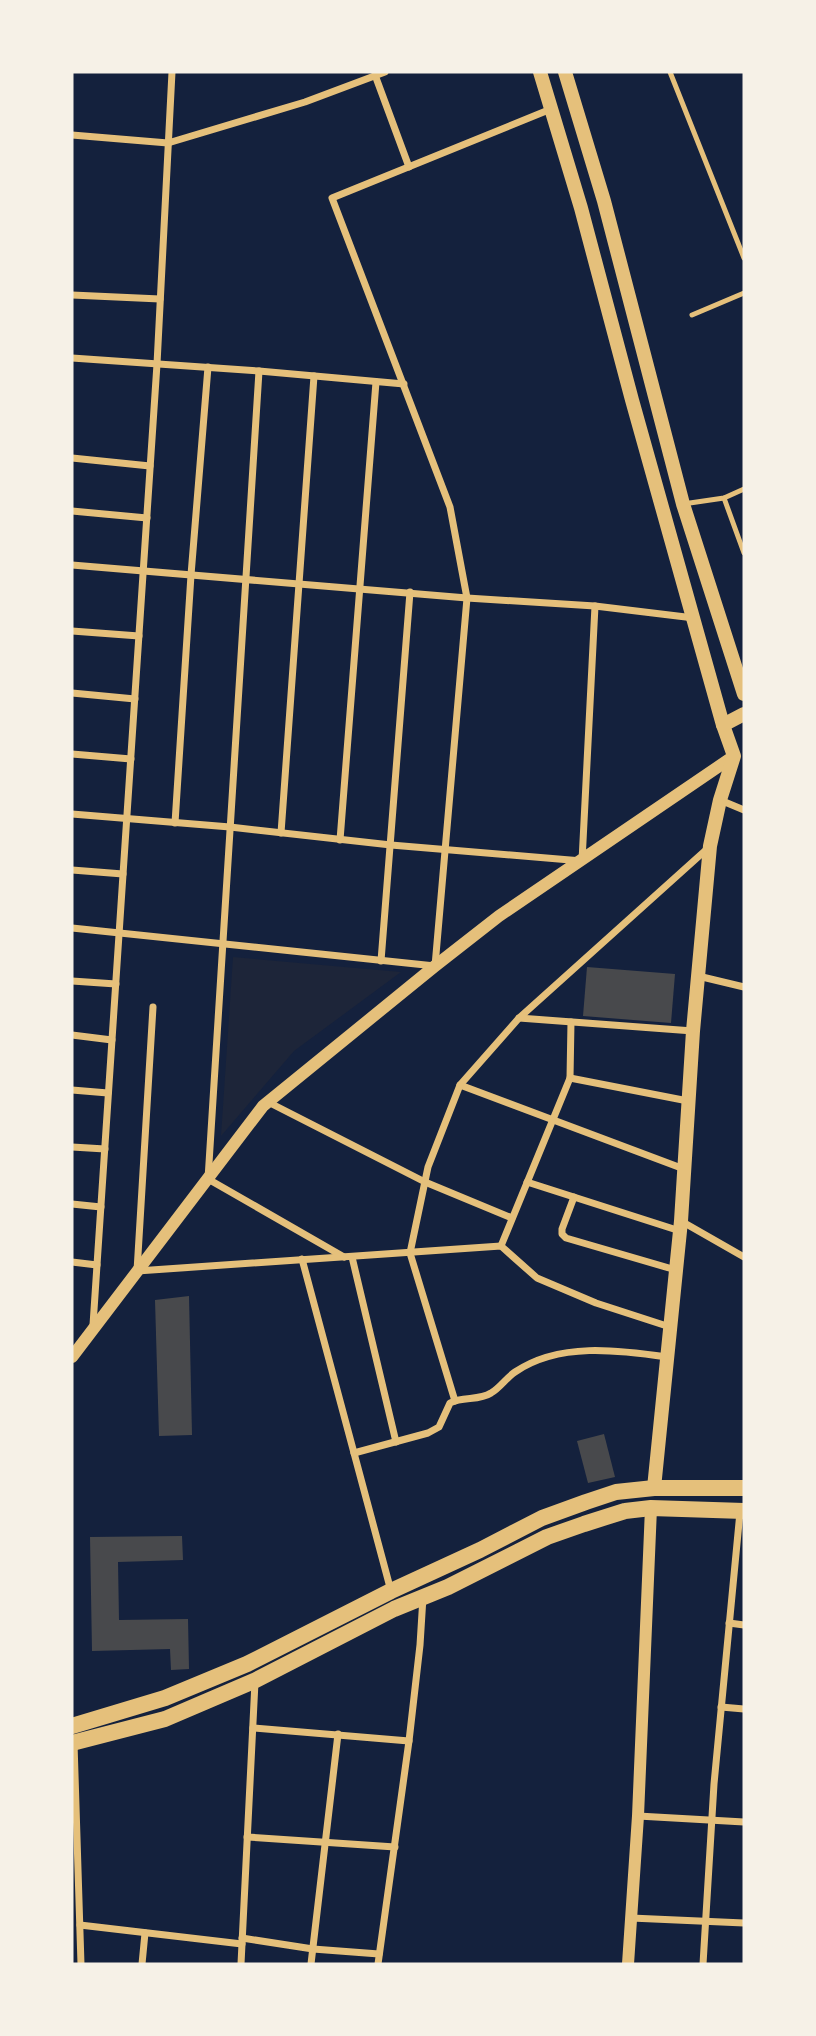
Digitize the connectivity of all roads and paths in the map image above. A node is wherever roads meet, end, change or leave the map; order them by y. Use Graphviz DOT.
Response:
graph roads {
  1 [pos="172,72"];
  2 [pos="385,72"];
  3 [pos="540,72"];
  4 [pos="565,72"];
  5 [pos="670,72"];
  6 [pos="375,75"];
  7 [pos="551,109"];
  8 [pos="72,135"];
  9 [pos="168,143"];
  10 [pos="409,167"];
  11 [pos="744,258"];
  12 [pos="744,293"];
  13 [pos="72,295"];
  14 [pos="160,299"];
  15 [pos="692,315"];
  16 [pos="72,358"];
  17 [pos="157,364"];
  18 [pos="208,367"];
  19 [pos="259,371"];
  20 [pos="314,376"];
  21 [pos="376,382"];
  22 [pos="404,384"];
  23 [pos="72,458"];
  24 [pos="150,466"];
  25 [pos="744,489"];
  26 [pos="724,498"];
  27 [pos="683,504"];
  28 [pos="72,511"];
  29 [pos="147,518"];
  30 [pos="744,553"];
  31 [pos="72,565"];
  32 [pos="143,571"];
  33 [pos="191,575"];
  34 [pos="246,579"];
  35 [pos="299,583"];
  36 [pos="360,588"];
  37 [pos="410,592"];
  38 [pos="467,598"];
  39 [pos="595,606"];
  40 [pos="694,618"];
  41 [pos="72,631"];
  42 [pos="139,636"];
  43 [pos="72,693"];
  44 [pos="744,694"];
  45 [pos="135,699"];
  46 [pos="744,714"];
  47 [pos="723,725"];
  48 [pos="739,753"];
  49 [pos="72,754"];
  50 [pos="131,759"];
  51 [pos="720,800"];
  52 [pos="744,810"];
  53 [pos="72,814"];
  54 [pos="127,818"];
  55 [pos="175,822"];
  56 [pos="230,827"];
  57 [pos="281,833"];
  58 [pos="340,840"];
  59 [pos="391,845"];
  60 [pos="710,846"];
  61 [pos="445,850"];
  62 [pos="582,861"];
  63 [pos="72,870"];
  64 [pos="123,874"];
  65 [pos="72,928"];
  66 [pos="119,933"];
  67 [pos="223,944"];
  68 [pos="381,961"];
  69 [pos="436,966"];
  70 [pos="698,976"];
  71 [pos="72,981"];
  72 [pos="116,984"];
  73 [pos="744,988"];
  74 [pos="153,1007"];
  75 [pos="519,1018"];
  76 [pos="571,1022"];
  77 [pos="693,1031"];
  78 [pos="72,1035"];
  79 [pos="112,1040"];
  80 [pos="570,1078"];
  81 [pos="460,1085"];
  82 [pos="72,1090"];
  83 [pos="108,1093"];
  84 [pos="688,1101"];
  85 [pos="268,1102"];
  86 [pos="553,1120"];
  87 [pos="72,1147"];
  88 [pos="105,1149"];
  89 [pos="684,1169"];
  90 [pos="208,1179"];
  91 [pos="425,1182"];
  92 [pos="527,1182"];
  93 [pos="574,1197"];
  94 [pos="72,1204"];
  95 [pos="101,1207"];
  96 [pos="512,1218"];
  97 [pos="680,1226"];
  98 [pos="501,1246"];
  99 [pos="410,1253"];
  100 [pos="348,1257"];
  101 [pos="744,1257"];
  102 [pos="302,1259"];
  103 [pos="72,1262"];
  104 [pos="97,1265"];
  105 [pos="676,1270"];
  106 [pos="137,1271"];
  107 [pos="670,1326"];
  108 [pos="93,1329"];
  109 [pos="72,1357"];
  110 [pos="667,1357"];
  111 [pos="455,1401"];
  112 [pos="396,1442"];
  113 [pos="354,1453"];
  114 [pos="654,1488"];
  115 [pos="744,1488"];
  116 [pos="650,1508"];
  117 [pos="742,1511"];
  118 [pos="391,1591"];
  119 [pos="423,1597"];
  120 [pos="394,1609"];
  121 [pos="729,1623"];
  122 [pos="744,1625"];
  123 [pos="256,1680"];
  124 [pos="721,1707"];
  125 [pos="744,1709"];
  126 [pos="253,1728"];
  127 [pos="338,1734"];
  128 [pos="72,1737"];
  129 [pos="409,1741"];
  130 [pos="638,1816"];
  131 [pos="712,1820"];
  132 [pos="744,1822"];
  133 [pos="247,1837"];
  134 [pos="326,1842"];
  135 [pos="395,1847"];
  136 [pos="631,1918"];
  137 [pos="706,1921"];
  138 [pos="744,1923"];
  139 [pos="80,1925"];
  140 [pos="145,1933"];
  141 [pos="242,1941"];
  142 [pos="313,1949"];
  143 [pos="379,1954"];
  144 [pos="80,1964"];
  145 [pos="142,1964"];
  146 [pos="241,1964"];
  147 [pos="311,1964"];
  148 [pos="378,1964"];
  149 [pos="628,1964"];
  150 [pos="703,1964"];
  1 -- 9 [label="street"];
  2 -- 6 [label="street"];
  3 -- 7 [label="main road"];
  4 -- 27 [label="main road"];
  5 -- 11 [label="lane"];
  6 -- 9 [label="street"];
  6 -- 10 [label="street"];
  7 -- 10 [label="street"];
  7 -- 40 [label="main road"];
  8 -- 9 [label="street"];
  9 -- 14 [label="street"];
  10 -- 22 [label="street"];
  12 -- 15 [label="lane"];
  13 -- 14 [label="street"];
  14 -- 17 [label="street"];
  16 -- 17 [label="street"];
  17 -- 18 [label="street"];
  17 -- 24 [label="street"];
  18 -- 19 [label="street"];
  18 -- 33 [label="street"];
  19 -- 20 [label="street"];
  19 -- 34 [label="street"];
  20 -- 21 [label="street"];
  20 -- 35 [label="street"];
  21 -- 22 [label="street"];
  21 -- 36 [label="street"];
  22 -- 38 [label="street"];
  23 -- 24 [label="street"];
  24 -- 29 [label="street"];
  25 -- 26 [label="lane"];
  26 -- 27 [label="lane"];
  26 -- 30 [label="lane"];
  27 -- 44 [label="main road"];
  28 -- 29 [label="street"];
  29 -- 32 [label="street"];
  31 -- 32 [label="street"];
  32 -- 33 [label="street"];
  32 -- 42 [label="street"];
  33 -- 34 [label="street"];
  33 -- 55 [label="street"];
  34 -- 35 [label="street"];
  34 -- 56 [label="street"];
  35 -- 36 [label="street"];
  35 -- 57 [label="street"];
  36 -- 37 [label="street"];
  36 -- 58 [label="street"];
  37 -- 38 [label="street"];
  37 -- 59 [label="street"];
  38 -- 39 [label="street"];
  38 -- 61 [label="street"];
  39 -- 40 [label="street"];
  39 -- 62 [label="street"];
  40 -- 47 [label="main road"];
  41 -- 42 [label="street"];
  42 -- 45 [label="street"];
  43 -- 45 [label="street"];
  45 -- 50 [label="street"];
  46 -- 47 [label="main road"];
  47 -- 48 [label="main road"];
  48 -- 51 [label="main road"];
  48 -- 62 [label="street"];
  49 -- 50 [label="street"];
  50 -- 54 [label="street"];
  51 -- 52 [label="street"];
  51 -- 60 [label="main road"];
  53 -- 54 [label="street"];
  54 -- 55 [label="street"];
  54 -- 64 [label="street"];
  55 -- 56 [label="street"];
  56 -- 57 [label="street"];
  56 -- 67 [label="street"];
  57 -- 58 [label="street"];
  58 -- 59 [label="street"];
  59 -- 61 [label="street"];
  59 -- 68 [label="street"];
  60 -- 70 [label="main road"];
  60 -- 75 [label="street"];
  61 -- 62 [label="street"];
  61 -- 69 [label="street"];
  62 -- 69 [label="street"];
  63 -- 64 [label="street"];
  64 -- 66 [label="street"];
  65 -- 66 [label="street"];
  66 -- 67 [label="street"];
  66 -- 72 [label="street"];
  67 -- 68 [label="street"];
  67 -- 90 [label="street"];
  68 -- 69 [label="street"];
  69 -- 85 [label="street"];
  70 -- 73 [label="street"];
  70 -- 77 [label="main road"];
  71 -- 72 [label="street"];
  72 -- 79 [label="street"];
  74 -- 106 [label="street"];
  75 -- 76 [label="street"];
  75 -- 81 [label="street"];
  76 -- 77 [label="street"];
  76 -- 80 [label="street"];
  77 -- 84 [label="main road"];
  78 -- 79 [label="street"];
  79 -- 83 [label="street"];
  80 -- 84 [label="street"];
  80 -- 86 [label="street"];
  81 -- 86 [label="street"];
  81 -- 91 [label="street"];
  82 -- 83 [label="street"];
  83 -- 88 [label="street"];
  84 -- 89 [label="main road"];
  85 -- 90 [label="street"];
  85 -- 91 [label="street"];
  86 -- 89 [label="street"];
  86 -- 92 [label="street"];
  87 -- 88 [label="street"];
  88 -- 95 [label="street"];
  89 -- 97 [label="main road"];
  90 -- 100 [label="street"];
  90 -- 106 [label="street"];
  91 -- 96 [label="street"];
  91 -- 99 [label="street"];
  92 -- 93 [label="street"];
  92 -- 96 [label="street"];
  93 -- 97 [label="street"];
  93 -- 105 [label="street"];
  94 -- 95 [label="street"];
  95 -- 104 [label="street"];
  96 -- 98 [label="street"];
  97 -- 101 [label="street"];
  97 -- 105 [label="main road"];
  98 -- 99 [label="street"];
  98 -- 107 [label="street"];
  99 -- 100 [label="street"];
  99 -- 111 [label="street"];
  100 -- 102 [label="street"];
  100 -- 112 [label="street"];
  102 -- 106 [label="street"];
  102 -- 113 [label="street"];
  103 -- 104 [label="street"];
  104 -- 108 [label="street"];
  105 -- 107 [label="main road"];
  106 -- 108 [label="street"];
  107 -- 110 [label="main road"];
  108 -- 109 [label="street"];
  110 -- 111 [label="street"];
  110 -- 114 [label="main road"];
  111 -- 112 [label="street"];
  112 -- 113 [label="street"];
  113 -- 118 [label="street"];
  114 -- 115 [label="main road"];
  114 -- 118 [label="main road"];
  116 -- 117 [label="main road"];
  116 -- 119 [label="main road"];
  116 -- 130 [label="street"];
  117 -- 121 [label="street"];
  118 -- 120 [label="street"];
  118 -- 128 [label="main road"];
  119 -- 120 [label="main road"];
  119 -- 129 [label="street"];
  120 -- 123 [label="main road"];
  121 -- 122 [label="street"];
  121 -- 124 [label="street"];
  123 -- 126 [label="street"];
  123 -- 128 [label="main road"];
  124 -- 125 [label="street"];
  124 -- 131 [label="street"];
  126 -- 127 [label="street"];
  126 -- 133 [label="street"];
  127 -- 129 [label="street"];
  127 -- 134 [label="street"];
  128 -- 139 [label="street"];
  129 -- 135 [label="street"];
  130 -- 131 [label="street"];
  130 -- 136 [label="street"];
  131 -- 132 [label="street"];
  131 -- 137 [label="street"];
  133 -- 134 [label="street"];
  133 -- 141 [label="street"];
  134 -- 135 [label="street"];
  134 -- 142 [label="street"];
  135 -- 143 [label="street"];
  136 -- 137 [label="street"];
  136 -- 149 [label="street"];
  137 -- 138 [label="street"];
  137 -- 150 [label="street"];
  139 -- 140 [label="street"];
  139 -- 144 [label="street"];
  140 -- 141 [label="street"];
  140 -- 145 [label="street"];
  141 -- 142 [label="street"];
  141 -- 146 [label="street"];
  142 -- 143 [label="street"];
  142 -- 147 [label="street"];
  143 -- 148 [label="street"];
}
